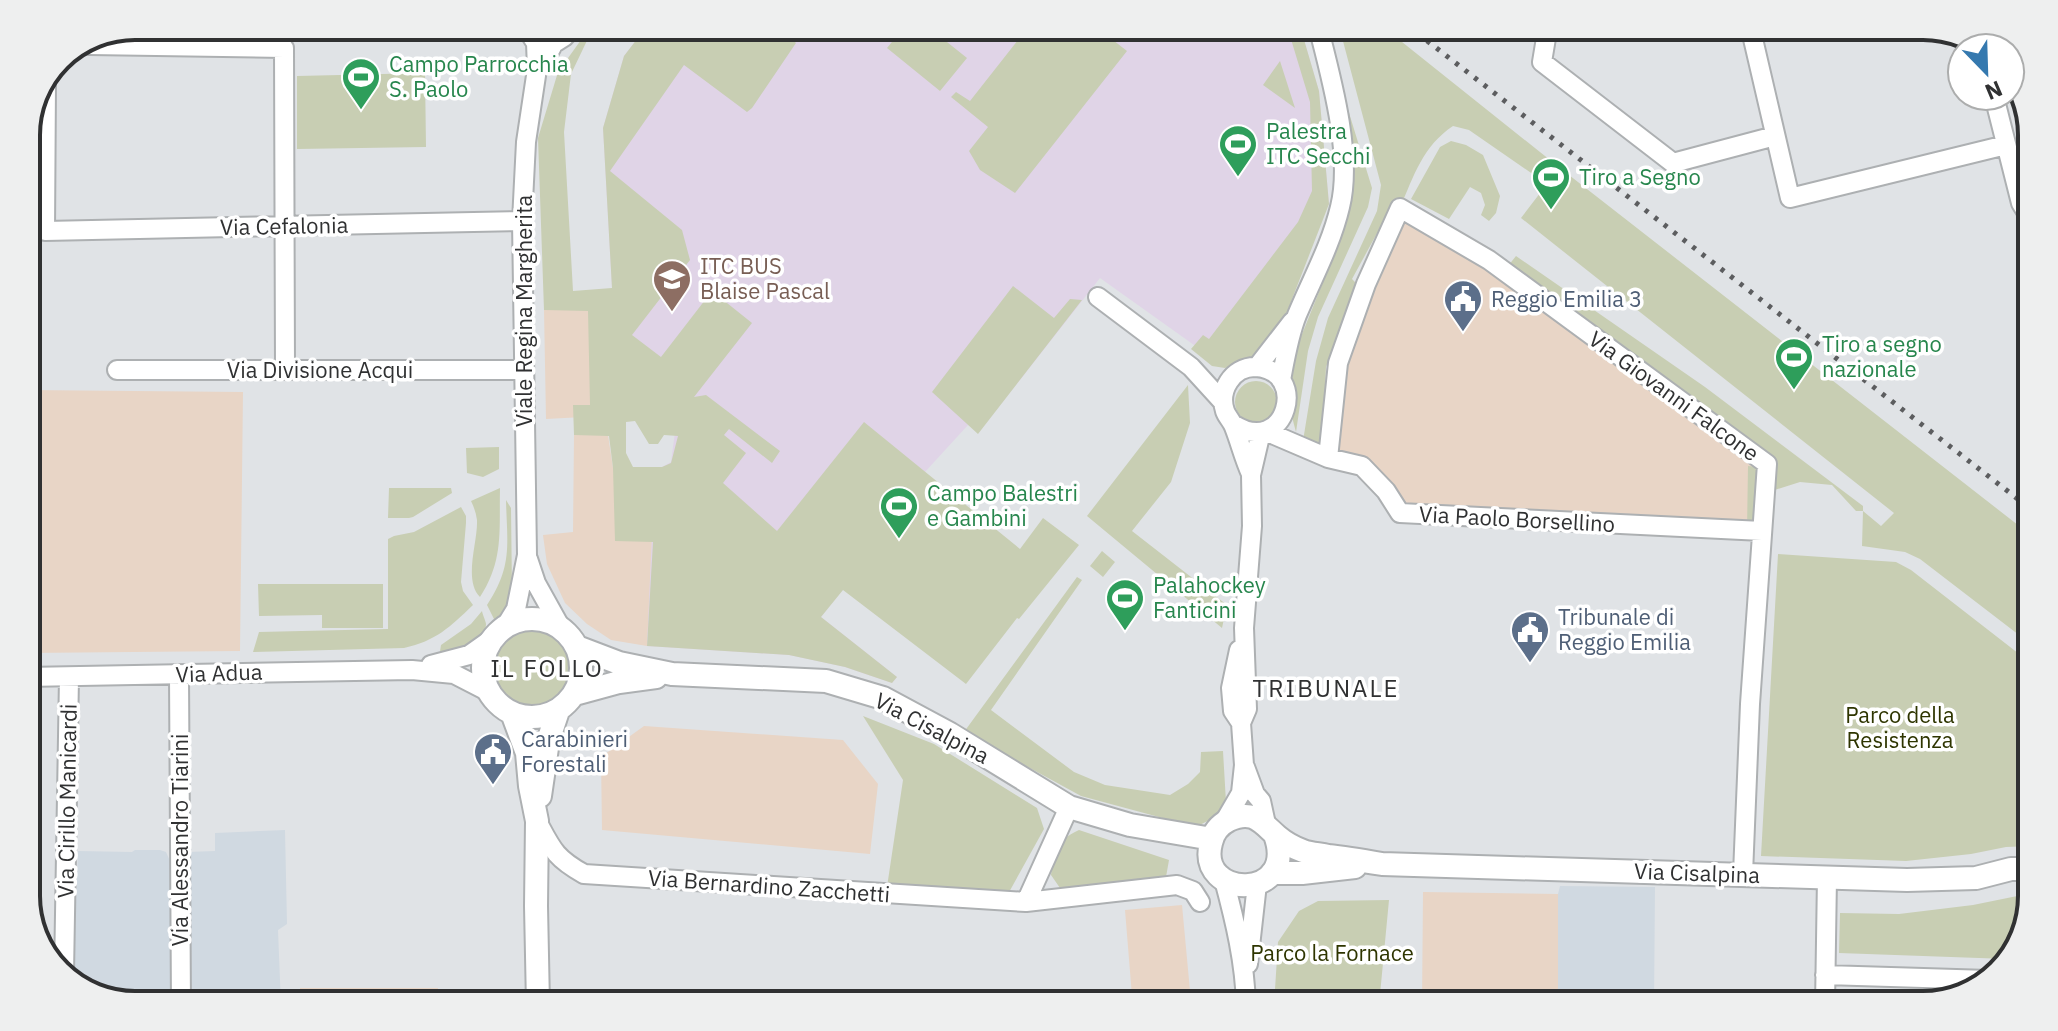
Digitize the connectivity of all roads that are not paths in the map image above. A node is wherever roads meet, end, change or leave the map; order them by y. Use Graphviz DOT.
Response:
graph roads {
  1 [pos="535,40"];
  2 [pos="552,40"];
  3 [pos="558,40"];
  4 [pos="1321,40"];
  5 [pos="1546,40"];
  6 [pos="1753,40"];
  7 [pos="104,45"];
  8 [pos="542,49"];
  9 [pos="46,103"];
  10 [pos="1998,112"];
  11 [pos="1775,136"];
  12 [pos="2006,145"];
  13 [pos="2018,191"];
  14 [pos="522,221"];
  15 [pos="285,226"];
  16 [pos="1098,297"];
  17 [pos="1296,317"];
  18 [pos="1191,367"];
  19 [pos="1257,367"];
  20 [pos="117,370"];
  21 [pos="285,370"];
  22 [pos="524,370"];
  23 [pos="1281,380"];
  24 [pos="1229,381"];
  25 [pos="1222,401"];
  26 [pos="1233,424"];
  27 [pos="1269,427"];
  28 [pos="1328,458"];
  29 [pos="1251,475"];
  30 [pos="1762,531"];
  31 [pos="527,555"];
  32 [pos="561,628"];
  33 [pos="499,632"];
  34 [pos="577,647"];
  35 [pos="412,670"];
  36 [pos="672,674"];
  37 [pos="179,676"];
  38 [pos="40,677"];
  39 [pos="69,677"];
  40 [pos="489,692"];
  41 [pos="575,694"];
  42 [pos="558,711"];
  43 [pos="512,713"];
  44 [pos="1244,765"];
  45 [pos="1069,807"];
  46 [pos="537,819"];
  47 [pos="1271,829"];
  48 [pos="1215,841"];
  49 [pos="1382,864"];
  50 [pos="2018,870"];
  51 [pos="1743,874"];
  52 [pos="1827,877"];
  53 [pos="1264,879"];
  54 [pos="1224,880"];
  55 [pos="1026,902"];
  56 [pos="1200,902"];
  57 [pos="64,959"];
  58 [pos="1825,975"];
  59 [pos="1968,979"];
  60 [pos="1245,982"];
  61 [pos="181,991"];
  62 [pos="538,991"];
  63 [pos="1245,991"];
  64 [pos="1825,991"];
  1 -- 8 [label="street"];
  2 -- 8 [label="street"];
  3 -- 8 [label="street"];
  4 -- 17 [label="street"];
  5 -- 11 [label="street"];
  6 -- 11 [label="street"];
  7 -- 15 [label="street"];
  8 -- 14 [label="street, Viale Regina Margherita"];
  9 -- 15 [label="street, Via Cefalonia"];
  10 -- 12 [label="street"];
  11 -- 12 [label="street"];
  12 -- 13 [label="street"];
  14 -- 15 [label="street, Via Cefalonia"];
  14 -- 22 [label="street, Viale Regina Margherita"];
  15 -- 21 [label="street"];
  16 -- 18 [label="street"];
  17 -- 19 [label="street"];
  17 -- 23 [label="street"];
  18 -- 24 [label="street"];
  18 -- 25 [label="street"];
  19 -- 23 [label="street"];
  19 -- 24 [label="street"];
  20 -- 21 [label="street, Via Divisione Acqui"];
  21 -- 22 [label="street, Via Divisione Acqui"];
  22 -- 31 [label="street, Viale Regina Margherita"];
  23 -- 27 [label="street"];
  24 -- 25 [label="street"];
  25 -- 26 [label="street"];
  26 -- 27 [label="street"];
  26 -- 29 [label="street"];
  27 -- 28 [label="street, Via Paolo Borsellino"];
  27 -- 29 [label="street"];
  28 -- 30 [label="street, Via Paolo Borsellino"];
  28 -- 30 [label="street, Via Giovanni Falcone"];
  29 -- 44 [label="street"];
  30 -- 51 [label="street, Via Giovanni Falcone"];
  31 -- 32 [label="street, Viale Regina Margherita"];
  31 -- 33 [label="street, Viale Regina Margherita"];
  32 -- 33 [label="main road"];
  32 -- 34 [label="main road, Viale Regina Margherita"];
  33 -- 35 [label="street, Via Adua"];
  33 -- 40 [label="main road, Viale Regina Margherita"];
  34 -- 36 [label="main road, Via Cisalpina"];
  34 -- 41 [label="main road"];
  35 -- 37 [label="street, Via Adua"];
  35 -- 40 [label="street, Via Adua"];
  36 -- 41 [label="main road, Via Cisalpina"];
  36 -- 45 [label="main road, Via Cisalpina"];
  37 -- 39 [label="street, Via Adua"];
  37 -- 61 [label="street, Via Alessandro Tiarini"];
  38 -- 39 [label="street, Via Adua"];
  39 -- 57 [label="street, Via Cirillo Manicardi"];
  40 -- 43 [label="main road"];
  41 -- 42 [label="main road"];
  42 -- 43 [label="main road"];
  42 -- 46 [label="main road"];
  43 -- 46 [label="main road"];
  44 -- 47 [label="street"];
  44 -- 48 [label="street"];
  45 -- 48 [label="main road, Via Cisalpina"];
  45 -- 55 [label="street"];
  46 -- 55 [label="street, Via Bernardino Zacchetti"];
  46 -- 62 [label="main road"];
  47 -- 48 [label="main road, Via Cisalpina"];
  47 -- 49 [label="main road, Via Cisalpina"];
  47 -- 53 [label="main road"];
  48 -- 54 [label="main road"];
  49 -- 51 [label="main road, Via Cisalpina"];
  49 -- 53 [label="main road, Via Cisalpina"];
  50 -- 52 [label="main road, Via Cisalpina"];
  51 -- 52 [label="main road, Via Cisalpina"];
  52 -- 58 [label="street"];
  53 -- 54 [label="main road, Via Cisalpina"];
  53 -- 60 [label="street"];
  54 -- 60 [label="street"];
  55 -- 56 [label="street, Via Bernardino Zacchetti"];
  58 -- 59 [label="street"];
  58 -- 64 [label="street"];
  60 -- 63 [label="street"];
}
